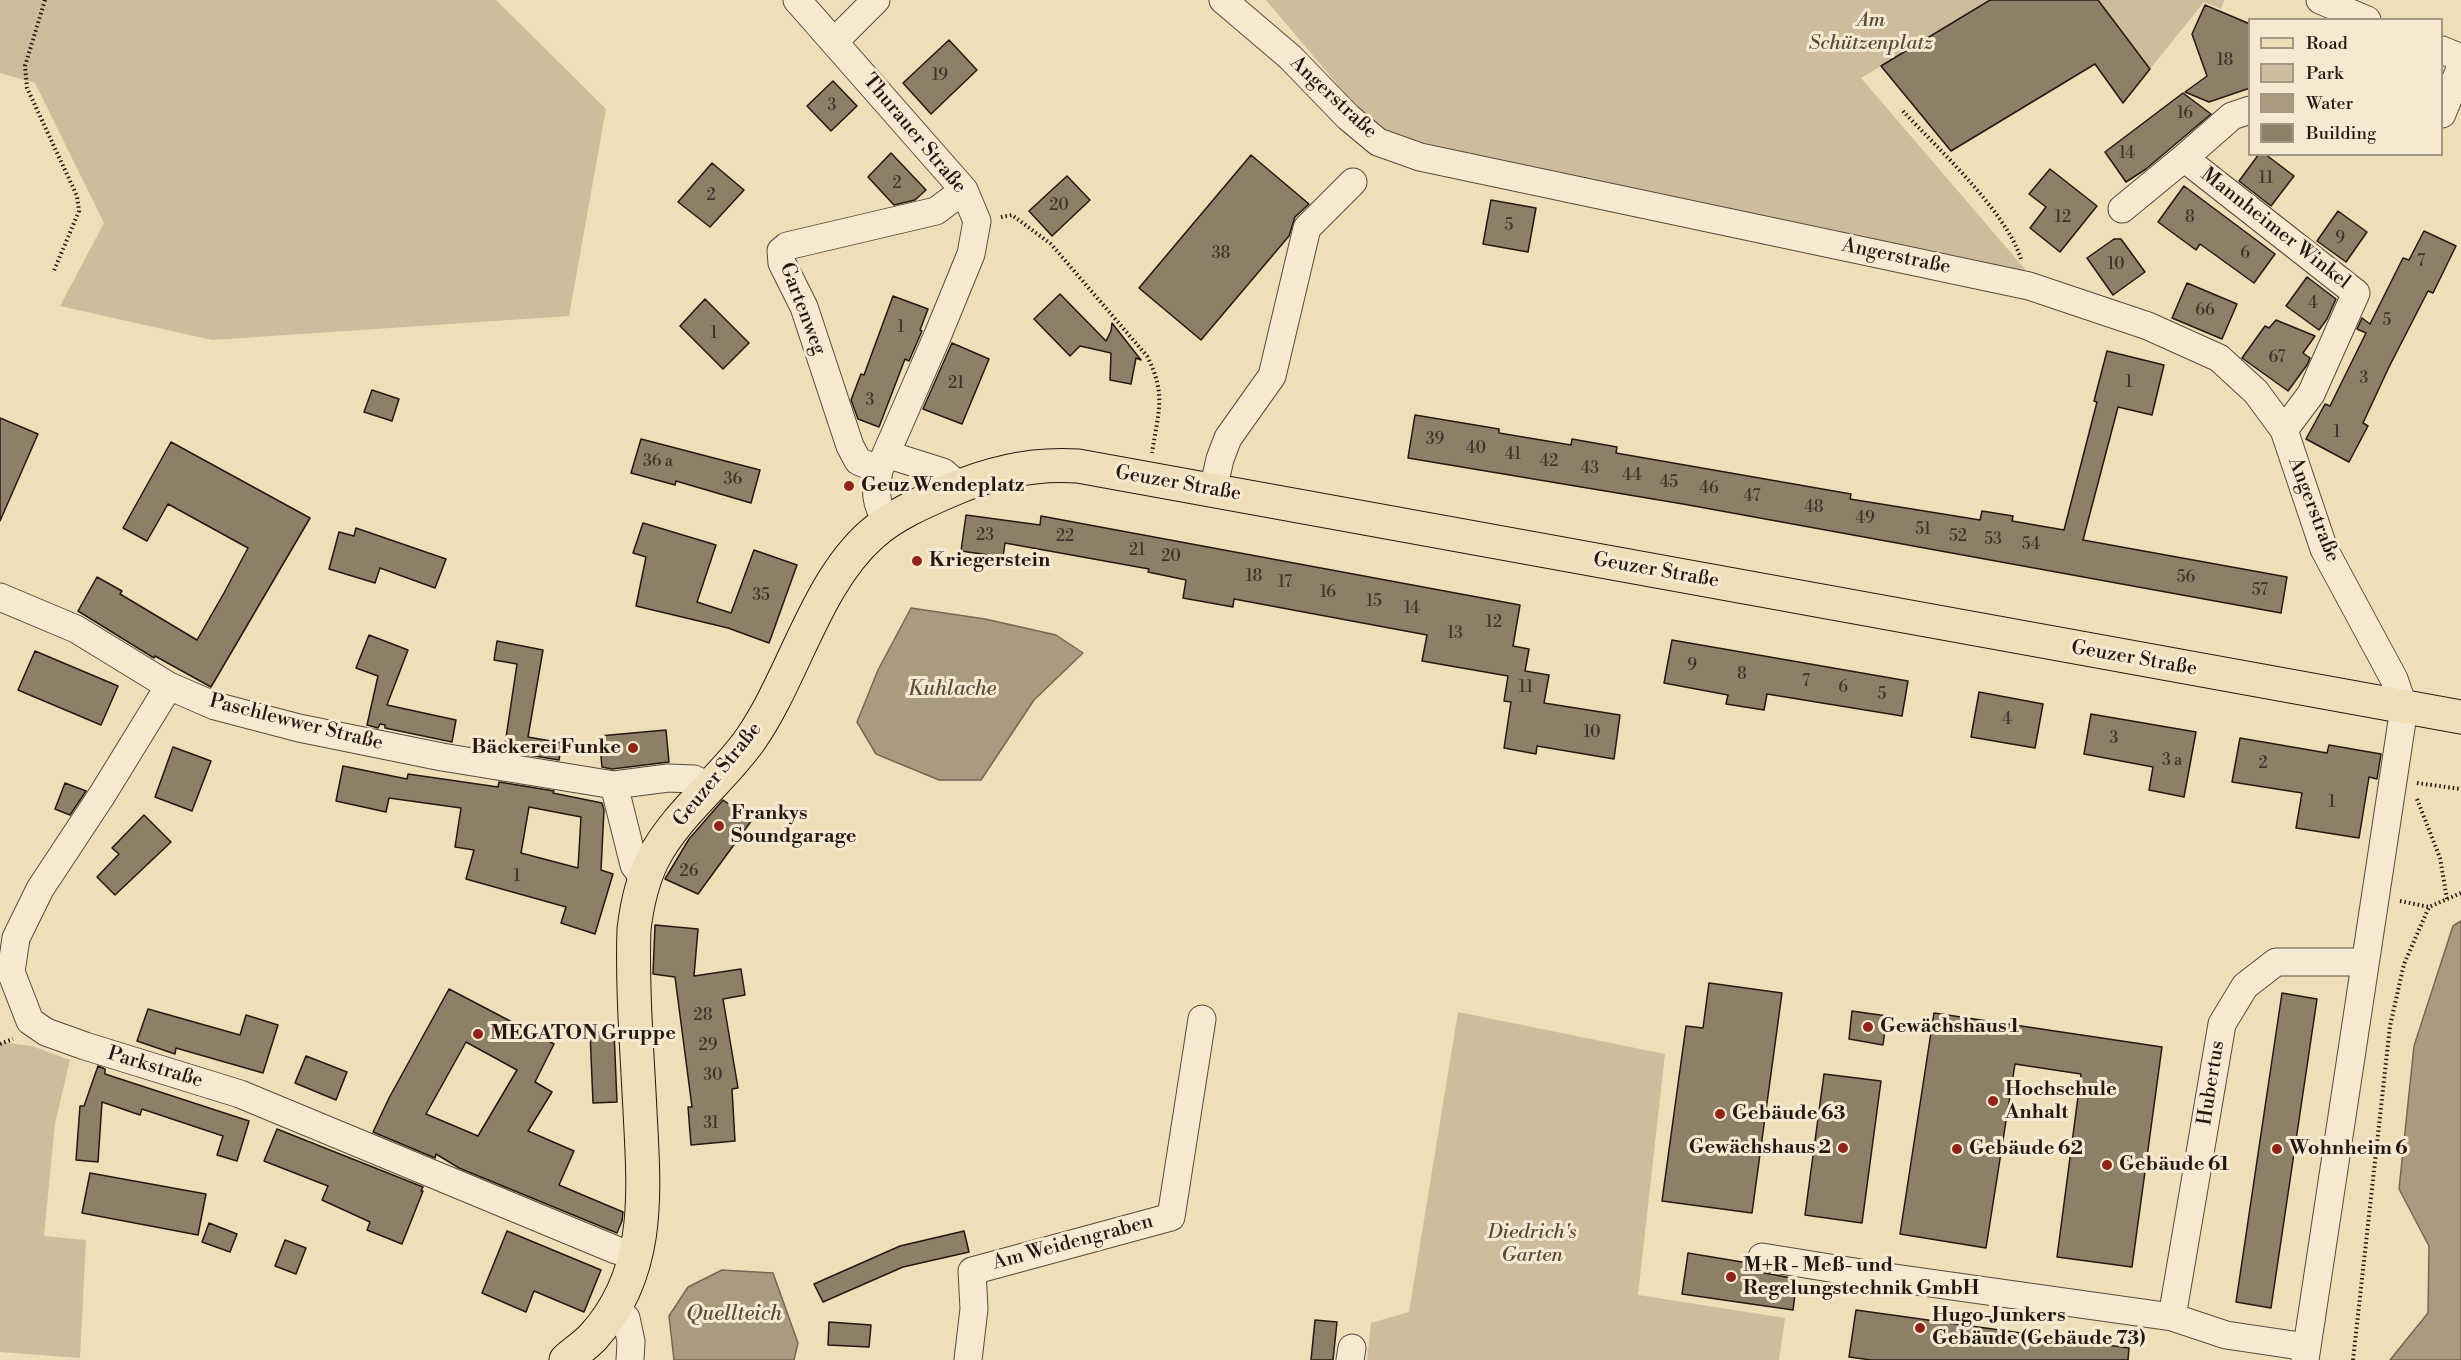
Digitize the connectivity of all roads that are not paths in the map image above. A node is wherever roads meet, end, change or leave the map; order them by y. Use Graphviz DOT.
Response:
graph roads {
  1 [pos="797,0"];
  2 [pos="876,0"];
  3 [pos="1223,0"];
  4 [pos="2320,0"];
  5 [pos="2362,18"];
  6 [pos="835,40"];
  7 [pos="2443,50"];
  8 [pos="2461,58"];
  9 [pos="2461,66"];
  10 [pos="2248,111"];
  11 [pos="2451,116"];
  12 [pos="2184,158"];
  13 [pos="1353,182"];
  14 [pos="964,190"];
  15 [pos="2122,209"];
  16 [pos="2284,430"];
  17 [pos="882,462"];
  18 [pos="959,486"];
  19 [pos="1213,490"];
  20 [pos="887,523"];
  21 [pos="0,597"];
  22 [pos="169,686"];
  23 [pos="2404,708"];
  24 [pos="2461,717"];
  25 [pos="614,785"];
  26 [pos="711,787"];
  27 [pos="644,879"];
  28 [pos="2364,963"];
  29 [pos="1202,1018"];
  30 [pos="635,1256"];
  31 [pos="1762,1257"];
  32 [pos="614,1309"];
  33 [pos="2172,1317"];
  34 [pos="2306,1353"];
  35 [pos="566,1360"];
  36 [pos="630,1360"];
  37 [pos="968,1360"];
  1 -- 6 [label="street, Thurauer Straße"];
  2 -- 6 [label="street"];
  3 -- 16 [label="street, Angerstraße"];
  4 -- 5 [label="street"];
  6 -- 14 [label="street, Thurauer Straße"];
  7 -- 8 [label="street"];
  9 -- 11 [label="street"];
  10 -- 12 [label="street, Mannheimer Winkel"];
  12 -- 15 [label="street, Mannheimer Winkel"];
  12 -- 16 [label="street, Mannheimer Winkel"];
  13 -- 19 [label="street"];
  14 -- 17 [label="street, Thurauer Straße"];
  14 -- 17 [label="street, Gartenweg"];
  16 -- 23 [label="street, Angerstraße"];
  17 -- 18 [label="street"];
  17 -- 20 [label="street, Thurauer Straße"];
  18 -- 19 [label="main road, Geuzer Straße"];
  18 -- 20 [label="main road, Geuzer Straße"];
  19 -- 23 [label="main road, Geuzer Straße"];
  20 -- 26 [label="main road, Geuzer Straße"];
  21 -- 22 [label="street, Paschlewwer Straße"];
  22 -- 25 [label="street, Paschlewwer Straße"];
  22 -- 30 [label="street, Parkstraße"];
  23 -- 24 [label="main road, Geuzer Straße"];
  23 -- 28 [label="street"];
  25 -- 26 [label="street, Paschlewwer Straße"];
  25 -- 27 [label="street"];
  26 -- 27 [label="main road, Geuzer Straße"];
  27 -- 30 [label="main road, Geuzer Straße"];
  28 -- 33 [label="street, Hubertus"];
  28 -- 34 [label="street"];
  29 -- 37 [label="street, Am Weidengraben"];
  30 -- 32 [label="main road, Geuzer Straße"];
  31 -- 33 [label="street"];
  32 -- 35 [label="main road, Geuzer Straße"];
  32 -- 36 [label="street"];
  33 -- 34 [label="street"];
}
